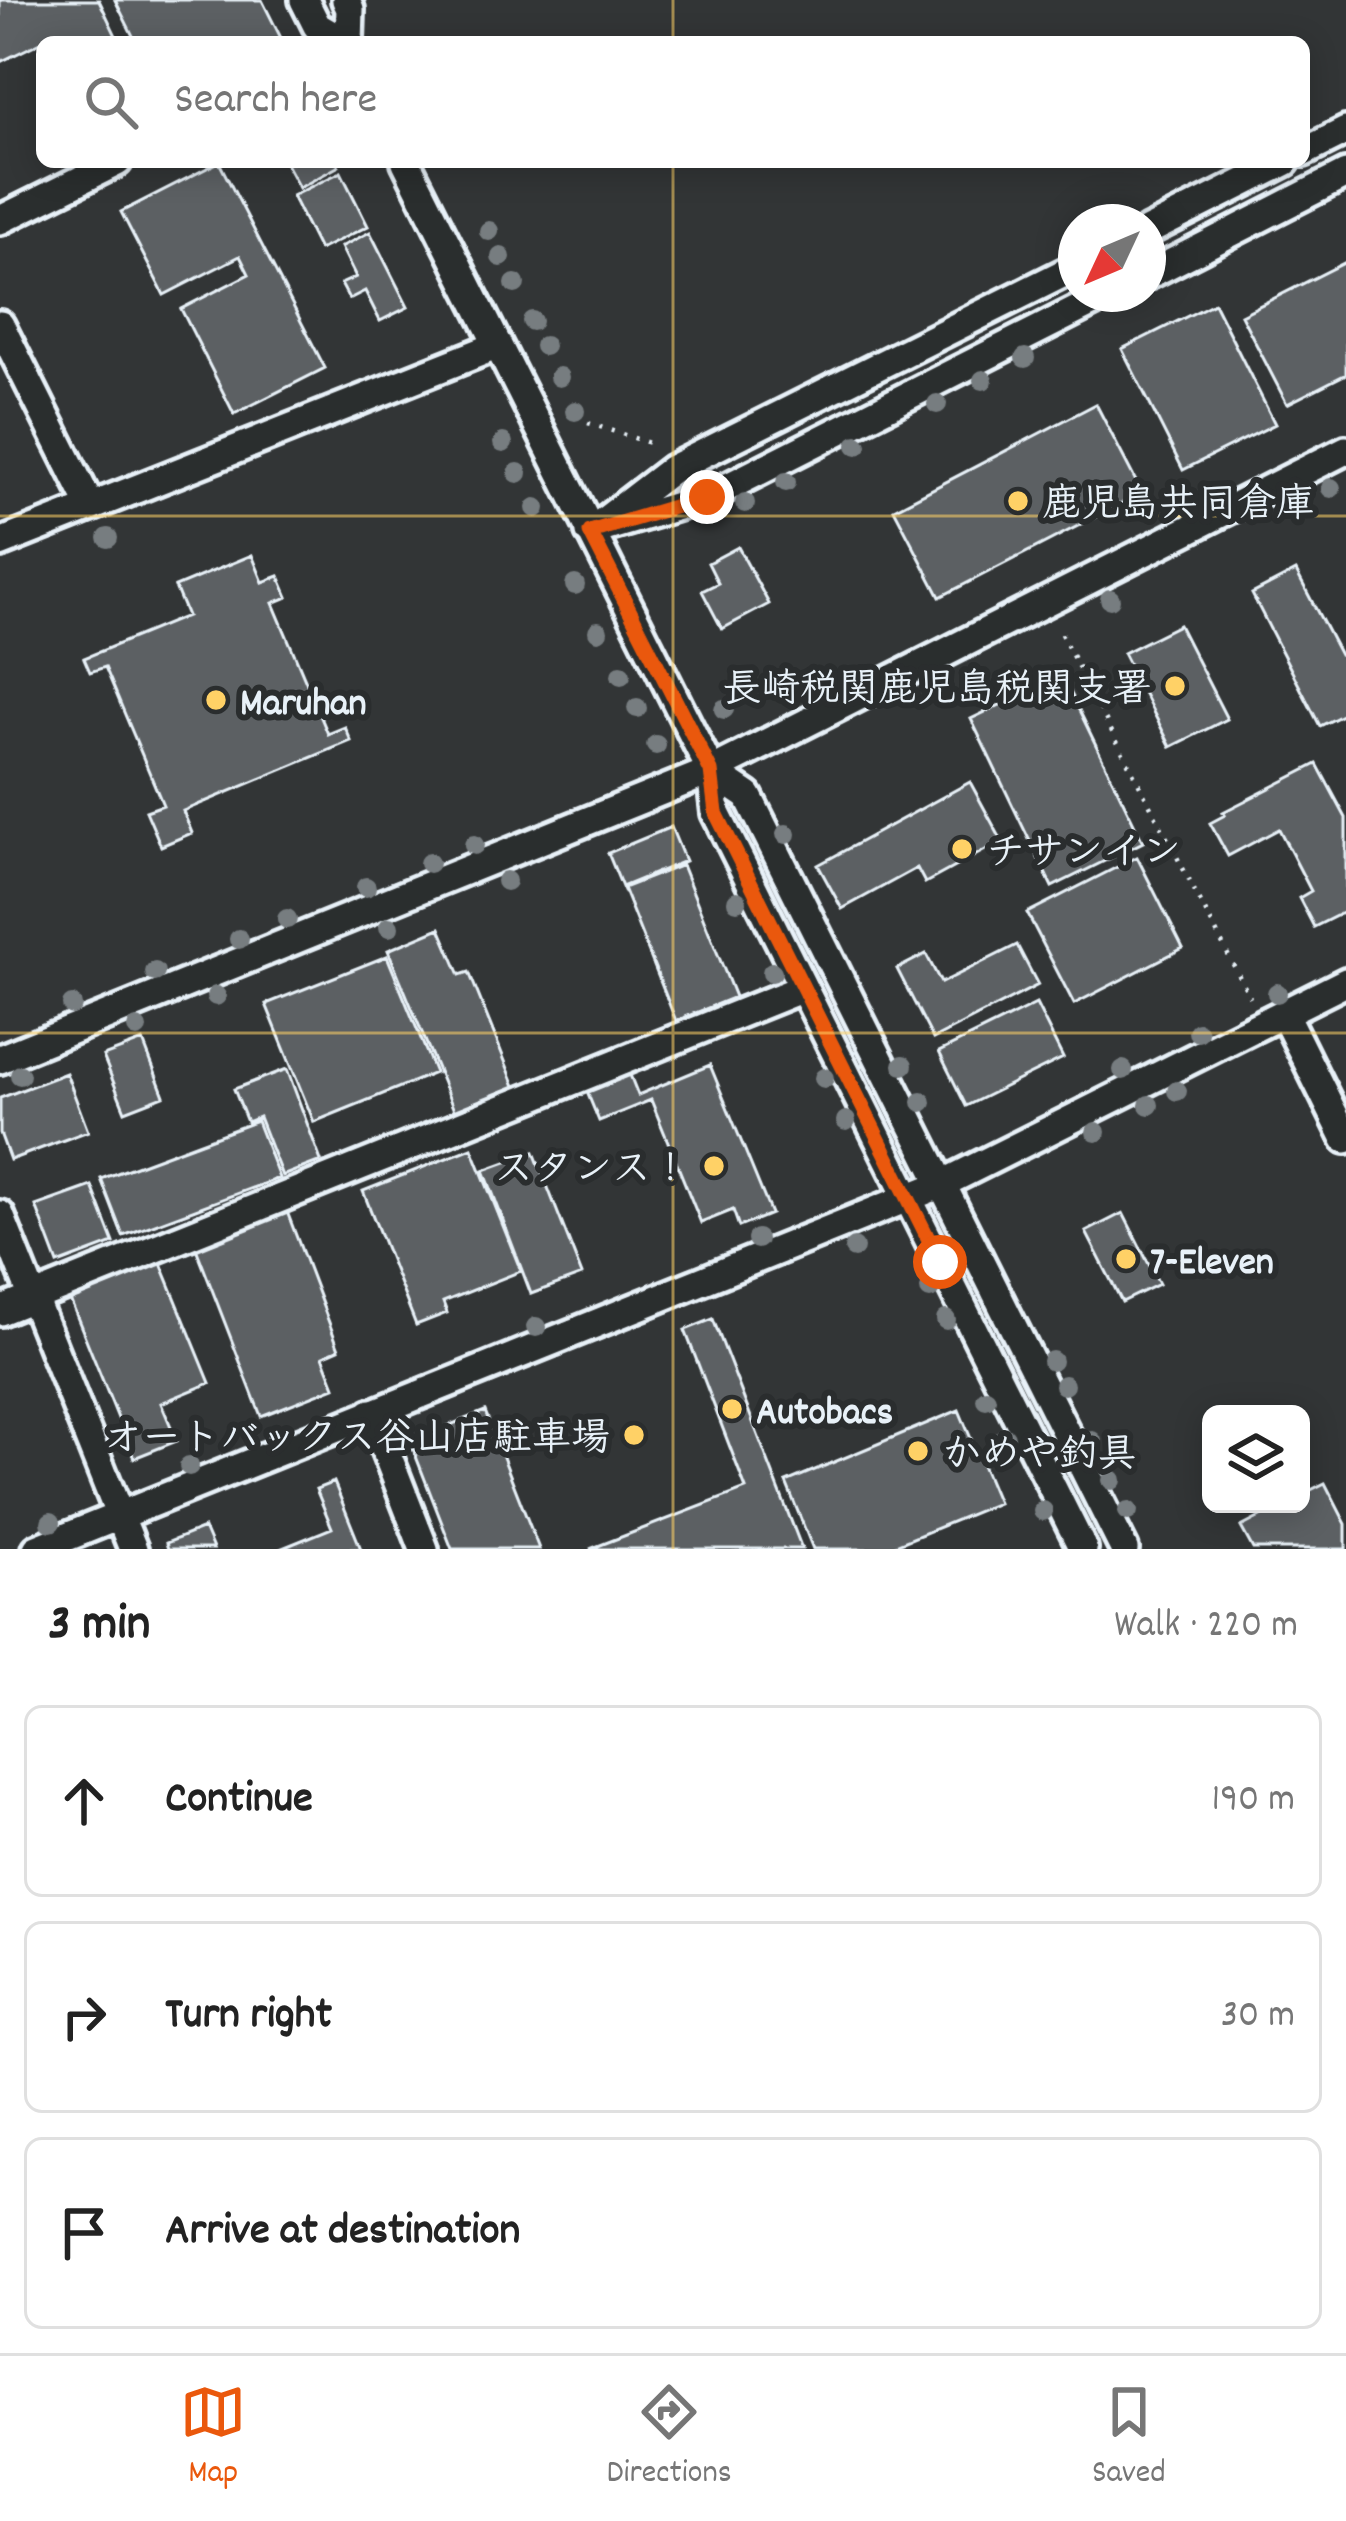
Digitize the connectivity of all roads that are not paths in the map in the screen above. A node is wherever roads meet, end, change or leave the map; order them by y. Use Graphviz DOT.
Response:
graph roads {
  1 [pos="304,0"];
  2 [pos="346,0"];
  3 [pos="335,36"];
  4 [pos="347,36"];
  5 [pos="1346,131"];
  6 [pos="1310,149"];
  7 [pos="105,168"];
  8 [pos="409,168"];
  9 [pos="1273,168"];
  10 [pos="1346,174"];
  11 [pos="0,220"];
  12 [pos="1166,222"];
  13 [pos="1166,265"];
  14 [pos="1058,276"];
  15 [pos="1073,312"];
  16 [pos="0,326"];
  17 [pos="496,346"];
  18 [pos="1346,450"];
  19 [pos="92,507"];
  20 [pos="590,532"];
  21 [pos="0,544"];
  22 [pos="711,771"];
  23 [pos="1346,982"];
  24 [pos="803,988"];
  25 [pos="1284,1014"];
  26 [pos="0,1059"];
  27 [pos="1346,1139"];
  28 [pos="942,1184"];
  29 [pos="908,1198"];
  30 [pos="0,1215"];
  31 [pos="33,1298"];
  32 [pos="0,1311"];
  33 [pos="371,1414"];
  34 [pos="120,1516"];
  35 [pos="38,1549"];
  36 [pos="134,1549"];
  37 [pos="424,1549"];
  38 [pos="1083,1549"];
  39 [pos="1124,1549"];
  1 -- 3 [label="street"];
  2 -- 4 [label="street"];
  5 -- 6 [label="street"];
  7 -- 11 [label="street"];
  8 -- 17 [label="street"];
  9 -- 12 [label="street"];
  10 -- 13 [label="street"];
  14 -- 20 [label="street"];
  15 -- 20 [label="street"];
  16 -- 19 [label="street"];
  17 -- 19 [label="street"];
  17 -- 20 [label="street"];
  18 -- 22 [label="street"];
  19 -- 21 [label="street"];
  20 -- 22 [label="street"];
  22 -- 24 [label="street"];
  22 -- 26 [label="street"];
  22 -- 28 [label="street"];
  23 -- 25 [label="street"];
  24 -- 29 [label="street"];
  24 -- 31 [label="street"];
  25 -- 27 [label="street"];
  25 -- 28 [label="street"];
  28 -- 29 [label="street"];
  28 -- 39 [label="street"];
  29 -- 33 [label="street"];
  29 -- 38 [label="street"];
  30 -- 31 [label="street"];
  31 -- 32 [label="street"];
  31 -- 34 [label="street"];
  33 -- 34 [label="street"];
  33 -- 37 [label="street"];
  34 -- 35 [label="street"];
  34 -- 36 [label="street"];
}
